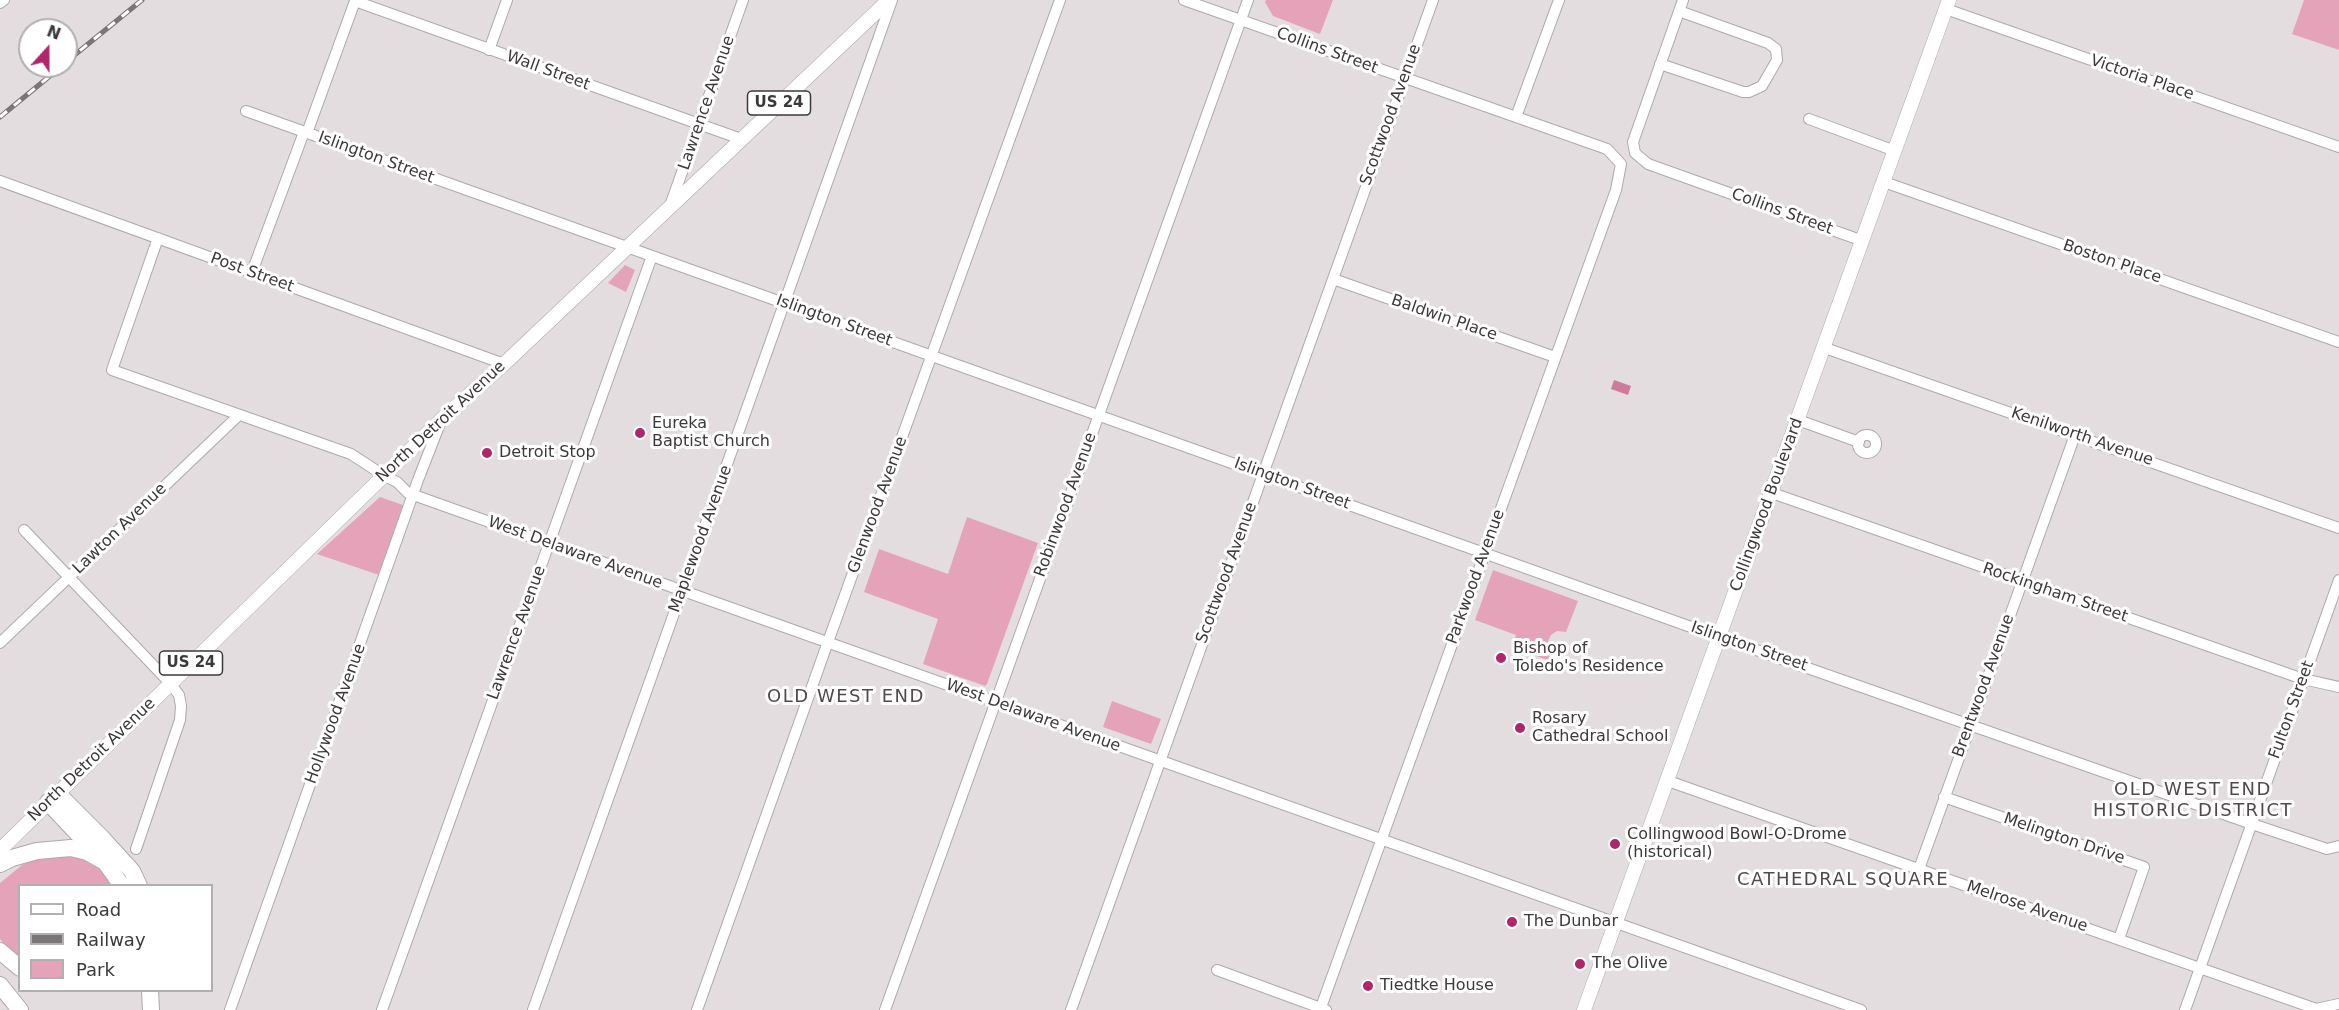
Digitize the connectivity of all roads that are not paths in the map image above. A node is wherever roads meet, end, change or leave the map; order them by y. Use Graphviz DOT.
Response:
graph roads {
  1 [pos="4,0"];
  2 [pos="507,0"];
  3 [pos="743,0"];
  4 [pos="891,0"];
  5 [pos="1060,0"];
  6 [pos="1184,0"];
  7 [pos="1248,0"];
  8 [pos="1433,0"];
  9 [pos="1559,0"];
  10 [pos="1683,0"];
  11 [pos="355,1"];
  12 [pos="0,3"];
  13 [pos="1947,5"];
  14 [pos="1679,11"];
  15 [pos="1241,20"];
  16 [pos="489,50"];
  17 [pos="1660,64"];
  18 [pos="1405,78"];
  19 [pos="246,111"];
  20 [pos="1516,117"];
  21 [pos="1809,119"];
  22 [pos="699,125"];
  23 [pos="305,133"];
  24 [pos="741,140"];
  25 [pos="2339,147"];
  26 [pos="1607,149"];
  27 [pos="1895,151"];
  28 [pos="0,181"];
  29 [pos="1884,182"];
  30 [pos="670,206"];
  31 [pos="158,238"];
  32 [pos="1863,241"];
  33 [pos="626,247"];
  34 [pos="652,256"];
  35 [pos="252,272"];
  36 [pos="1333,279"];
  37 [pos="785,304"];
  38 [pos="2339,342"];
  39 [pos="1825,348"];
  40 [pos="932,356"];
  41 [pos="1555,357"];
  42 [pos="504,364"];
  43 [pos="240,415"];
  44 [pos="1099,416"];
  45 [pos="442,418"];
  46 [pos="1798,420"];
  47 [pos="2075,435"];
  48 [pos="1859,442"];
  49 [pos="1263,474"];
  50 [pos="383,475"];
  51 [pos="1772,493"];
  52 [pos="414,495"];
  53 [pos="2339,528"];
  54 [pos="24,530"];
  55 [pos="549,543"];
  56 [pos="1485,554"];
  57 [pos="68,578"];
  58 [pos="2339,580"];
  59 [pos="2022,581"];
  60 [pos="683,591"];
  61 [pos="1719,637"];
  62 [pos="0,643"];
  63 [pos="827,643"];
  64 [pos="2303,679"];
  65 [pos="170,683"];
  66 [pos="2339,687"];
  67 [pos="995,703"];
  68 [pos="1971,724"];
  69 [pos="1160,761"];
  70 [pos="1668,781"];
  71 [pos="1944,797"];
  72 [pos="53,798"];
  73 [pos="2252,824"];
  74 [pos="1382,840"];
  75 [pos="2339,846"];
  76 [pos="136,849"];
  77 [pos="0,850"];
  78 [pos="105,862"];
  79 [pos="0,864"];
  80 [pos="1919,869"];
  81 [pos="121,884"];
  82 [pos="138,884"];
  83 [pos="1615,923"];
  84 [pos="2119,939"];
  85 [pos="0,951"];
  86 [pos="18,966"];
  87 [pos="2200,968"];
  88 [pos="1217,970"];
  89 [pos="0,985"];
  90 [pos="150,992"];
  91 [pos="2339,1004"];
  92 [pos="1322,1009"];
  93 [pos="2317,1009"];
  94 [pos="20,1010"];
  95 [pos="151,1010"];
  96 [pos="230,1010"];
  97 [pos="382,1010"];
  98 [pos="533,1010"];
  99 [pos="697,1010"];
  100 [pos="885,1010"];
  101 [pos="1071,1010"];
  102 [pos="1584,1010"];
  103 [pos="1861,1010"];
  104 [pos="2185,1010"];
  1 -- 12 [label="street"];
  2 -- 16 [label="street"];
  3 -- 22 [label="street, Lawrence Avenue"];
  4 -- 24 [label="main road, North Detroit Avenue / US 24"];
  4 -- 37 [label="street, Maplewood Avenue"];
  5 -- 40 [label="street, Glenwood Avenue"];
  6 -- 15 [label="street, Collins Street"];
  7 -- 15 [label="street, Robinwood Avenue"];
  8 -- 18 [label="street, Scottwood Avenue"];
  9 -- 20 [label="street"];
  10 -- 14 [label="street"];
  11 -- 16 [label="street, Wall Street"];
  11 -- 23 [label="street"];
  13 -- 25 [label="street, Victoria Place"];
  13 -- 27 [label="main road, Collingwood Boulevard"];
  14 -- 17 [label="street"];
  14 -- 17 [label="street"];
  15 -- 18 [label="street, Collins Street"];
  15 -- 44 [label="street, Robinwood Avenue"];
  16 -- 22 [label="street, Wall Street"];
  17 -- 32 [label="street, Collins Street"];
  18 -- 20 [label="street, Collins Street"];
  18 -- 36 [label="street, Scottwood Avenue"];
  19 -- 23 [label="street, Islington Street"];
  20 -- 26 [label="street, Collins Street"];
  21 -- 27 [label="street"];
  22 -- 24 [label="street, Wall Street"];
  22 -- 30 [label="street, Lawrence Avenue"];
  23 -- 33 [label="street, Islington Street"];
  23 -- 35 [label="street"];
  24 -- 30 [label="main road, North Detroit Avenue / US 24"];
  26 -- 41 [label="street, Parkwood Avenue"];
  27 -- 29 [label="main road, Collingwood Boulevard"];
  28 -- 31 [label="street, Post Street"];
  29 -- 32 [label="main road, Collingwood Boulevard"];
  29 -- 38 [label="street, Boston Place"];
  30 -- 33 [label="main road, North Detroit Avenue / US 24"];
  31 -- 35 [label="street, Post Street"];
  31 -- 43 [label="street, West Delaware Avenue"];
  32 -- 39 [label="main road, Collingwood Boulevard"];
  33 -- 34 [label="street, Islington Street"];
  33 -- 42 [label="main road, North Detroit Avenue / US 24"];
  34 -- 37 [label="street, Islington Street"];
  34 -- 55 [label="street, Lawrence Avenue"];
  35 -- 42 [label="street, Post Street"];
  36 -- 41 [label="street, Baldwin Place"];
  36 -- 49 [label="street, Scottwood Avenue"];
  37 -- 40 [label="street, Islington Street"];
  37 -- 60 [label="street, Maplewood Avenue"];
  39 -- 46 [label="main road, Collingwood Boulevard"];
  39 -- 47 [label="street, Kenilworth Avenue"];
  40 -- 44 [label="street, Islington Street"];
  40 -- 63 [label="street, Glenwood Avenue"];
  41 -- 56 [label="street, Parkwood Avenue"];
  42 -- 45 [label="main road, North Detroit Avenue / US 24"];
  43 -- 50 [label="street, West Delaware Avenue"];
  43 -- 57 [label="street, Lawton Avenue"];
  44 -- 49 [label="street, Islington Street"];
  44 -- 67 [label="street, Robinwood Avenue"];
  45 -- 50 [label="main road, North Detroit Avenue / US 24"];
  45 -- 52 [label="street, Hollywood Avenue"];
  46 -- 48 [label="street"];
  46 -- 51 [label="main road, Collingwood Boulevard"];
  47 -- 53 [label="street, Kenilworth Avenue"];
  47 -- 59 [label="street, Brentwood Avenue"];
  49 -- 56 [label="street, Islington Street"];
  49 -- 69 [label="street, Scottwood Avenue"];
  50 -- 52 [label="street, West Delaware Avenue"];
  50 -- 65 [label="main road, North Detroit Avenue / US 24"];
  51 -- 59 [label="street, Rockingham Street"];
  51 -- 61 [label="main road, Collingwood Boulevard"];
  52 -- 55 [label="street, West Delaware Avenue"];
  52 -- 96 [label="street, Hollywood Avenue"];
  54 -- 57 [label="street"];
  55 -- 60 [label="street, West Delaware Avenue"];
  55 -- 97 [label="street, Lawrence Avenue"];
  56 -- 61 [label="street, Islington Street"];
  56 -- 74 [label="street, Parkwood Avenue"];
  57 -- 62 [label="street, Lawton Avenue"];
  57 -- 65 [label="street"];
  58 -- 64 [label="street, Fulton Street"];
  59 -- 64 [label="street, Rockingham Street"];
  59 -- 68 [label="street, Brentwood Avenue"];
  60 -- 63 [label="street, West Delaware Avenue"];
  60 -- 98 [label="street, Maplewood Avenue"];
  61 -- 68 [label="street, Islington Street"];
  61 -- 70 [label="main road, Collingwood Boulevard"];
  63 -- 67 [label="street, West Delaware Avenue"];
  63 -- 99 [label="street, Glenwood Avenue"];
  64 -- 66 [label="street, Rockingham Street"];
  64 -- 73 [label="street, Fulton Street"];
  65 -- 72 [label="main road, North Detroit Avenue / US 24"];
  65 -- 76 [label="street"];
  67 -- 69 [label="street, West Delaware Avenue"];
  67 -- 100 [label="street, Robinwood Avenue"];
  68 -- 71 [label="street, Brentwood Avenue"];
  68 -- 73 [label="street, Islington Street"];
  69 -- 74 [label="street, West Delaware Avenue"];
  69 -- 101 [label="street, Scottwood Avenue"];
  70 -- 80 [label="street, Melrose Avenue"];
  70 -- 83 [label="main road, Collingwood Boulevard"];
  71 -- 80 [label="street, Brentwood Avenue"];
  71 -- 84 [label="street, Melington Drive"];
  72 -- 77 [label="main road, North Detroit Avenue / US 24"];
  72 -- 78 [label="highway"];
  72 -- 82 [label="highway"];
  73 -- 75 [label="street, Islington Street"];
  73 -- 87 [label="street, Fulton Street"];
  74 -- 83 [label="street, West Delaware Avenue"];
  74 -- 92 [label="street, Parkwood Avenue"];
  78 -- 79 [label="highway"];
  78 -- 81 [label="highway"];
  80 -- 84 [label="street, Melrose Avenue"];
  83 -- 102 [label="main road, Collingwood Boulevard"];
  83 -- 103 [label="street, West Delaware Avenue"];
  84 -- 87 [label="street, Melrose Avenue"];
  85 -- 86 [label="highway"];
  87 -- 93 [label="street, Melrose Avenue"];
  87 -- 104 [label="street, Fulton Street"];
  88 -- 92 [label="street"];
  89 -- 94 [label="highway"];
  90 -- 95 [label="highway"];
  91 -- 93 [label="street"];
}
